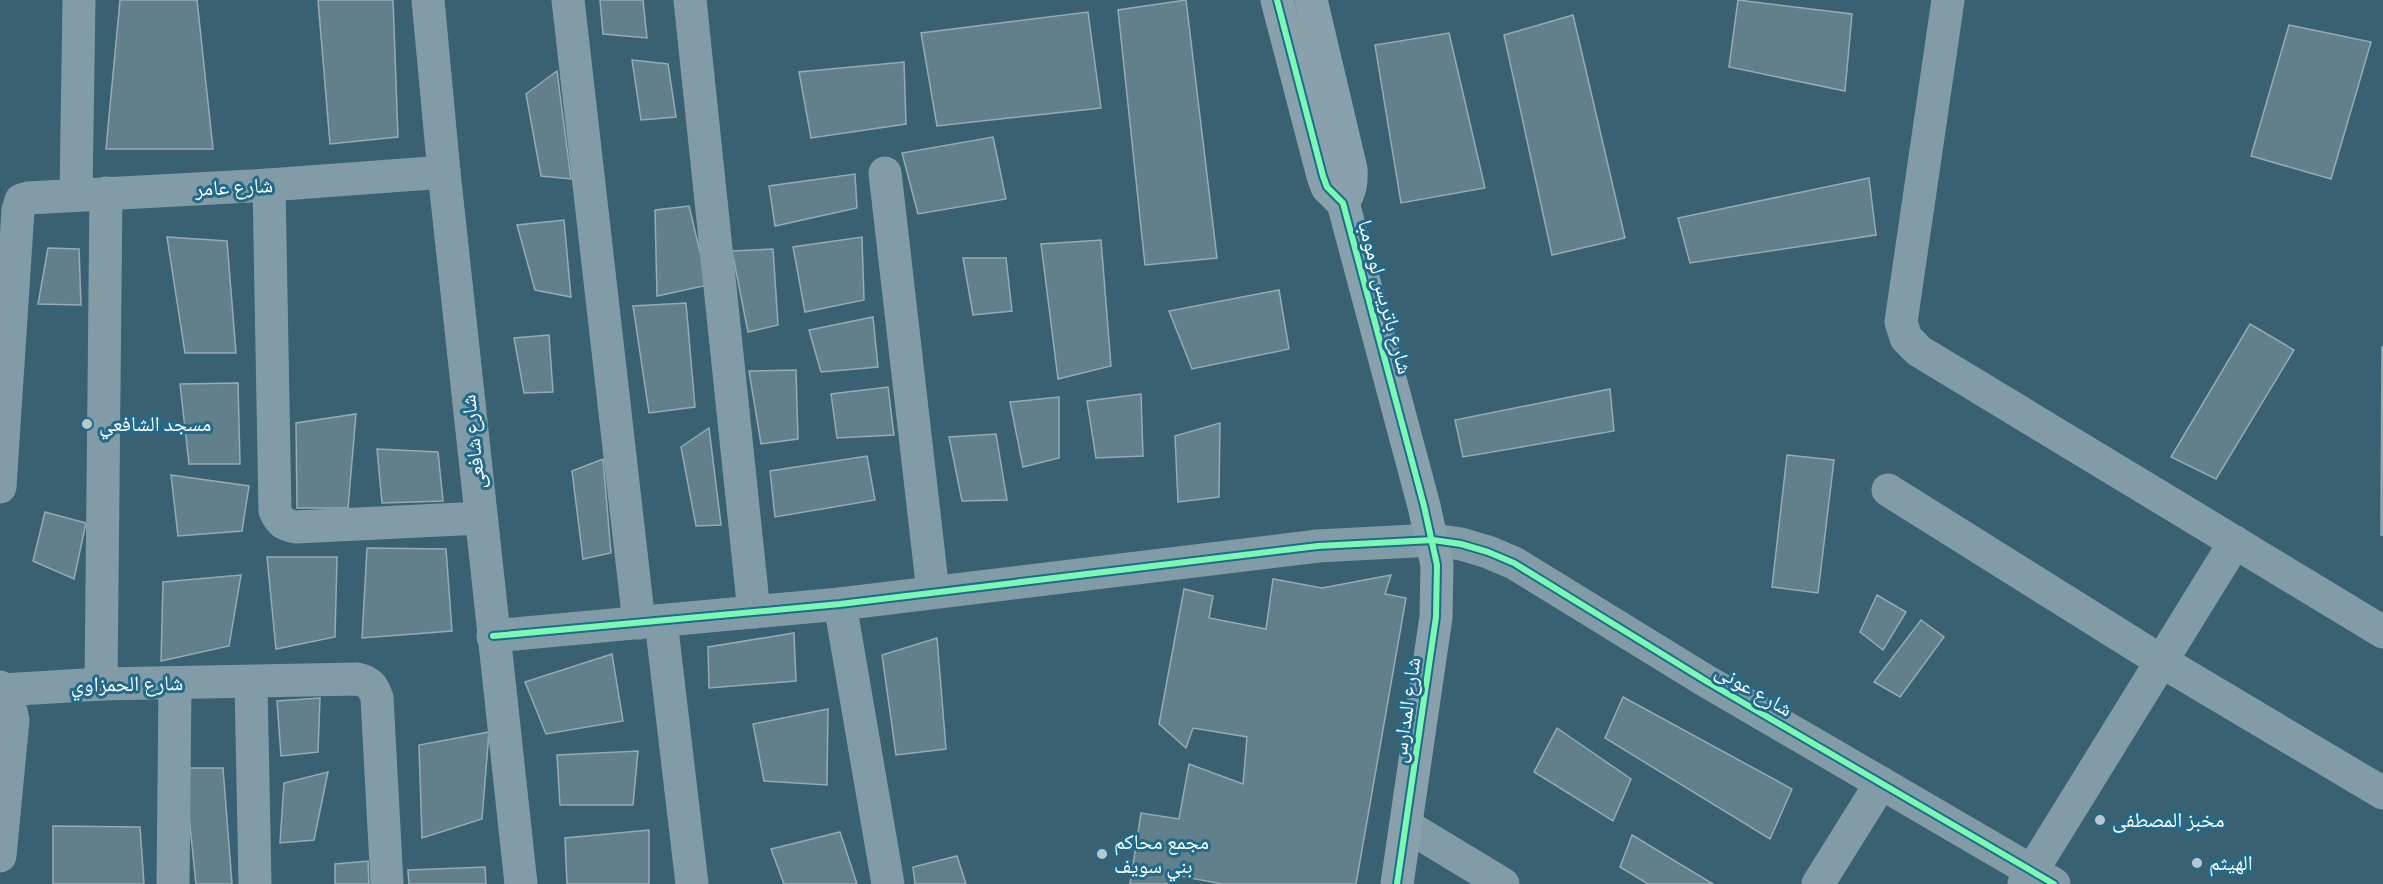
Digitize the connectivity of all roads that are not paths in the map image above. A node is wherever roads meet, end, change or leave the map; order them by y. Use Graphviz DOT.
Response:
graph roads {
  1 [pos="79,0"];
  2 [pos="428,0"];
  3 [pos="568,0"];
  4 [pos="690,0"];
  5 [pos="1277,0"];
  6 [pos="1311,0"];
  7 [pos="1948,0"];
  8 [pos="444,172"];
  9 [pos="885,173"];
  10 [pos="269,185"];
  11 [pos="91,194"];
  12 [pos="1343,203"];
  13 [pos="0,487"];
  14 [pos="1888,490"];
  15 [pos="481,518"];
  16 [pos="1433,540"];
  17 [pos="2235,542"];
  18 [pos="933,592"];
  19 [pos="840,604"];
  20 [pos="754,612"];
  21 [pos="650,622"];
  22 [pos="2383,632"];
  23 [pos="493,636"];
  24 [pos="2161,661"];
  25 [pos="251,682"];
  26 [pos="175,683"];
  27 [pos="101,684"];
  28 [pos="1,688"];
  29 [pos="1881,783"];
  30 [pos="2383,793"];
  31 [pos="1407,826"];
  32 [pos="0,856"];
  33 [pos="2037,880"];
  34 [pos="173,884"];
  35 [pos="255,884"];
  36 [pos="387,884"];
  37 [pos="521,884"];
  38 [pos="692,884"];
  39 [pos="888,884"];
  40 [pos="1397,884"];
  41 [pos="1503,884"];
  42 [pos="1818,884"];
  1 -- 11 [label="street"];
  2 -- 8 [label="street, شارع شافعى"];
  3 -- 21 [label="street"];
  4 -- 20 [label="street"];
  5 -- 12 [label="street, شارع باتريس لومومبا"];
  6 -- 12 [label="street, شارع باتريس لومومبا"];
  7 -- 17 [label="street"];
  8 -- 10 [label="street, شارع عامر"];
  8 -- 15 [label="street, شارع شافعى"];
  9 -- 18 [label="street"];
  10 -- 11 [label="street, شارع عامر"];
  10 -- 15 [label="street"];
  11 -- 13 [label="street, شارع عامر"];
  11 -- 27 [label="street"];
  12 -- 16 [label="street, شارع باتريس لومومبا"];
  14 -- 24 [label="street"];
  15 -- 23 [label="street, شارع شافعى"];
  16 -- 18 [label="street, شارع عونى"];
  16 -- 29 [label="street, شارع عونى"];
  16 -- 31 [label="street, شارع المدارس"];
  17 -- 22 [label="street"];
  17 -- 24 [label="street"];
  18 -- 19 [label="street, شارع عونى"];
  19 -- 20 [label="street, شارع عونى"];
  19 -- 39 [label="street"];
  20 -- 21 [label="street, شارع عونى"];
  21 -- 23 [label="street, شارع عونى"];
  21 -- 38 [label="street"];
  23 -- 37 [label="street, شارع شافعى"];
  24 -- 30 [label="street"];
  24 -- 33 [label="street"];
  25 -- 26 [label="street, شارع الحمزاوي"];
  25 -- 35 [label="street"];
  25 -- 36 [label="street, شارع الحمزاوي"];
  26 -- 27 [label="street, شارع الحمزاوي"];
  26 -- 34 [label="street"];
  27 -- 28 [label="street, شارع الحمزاوي"];
  28 -- 32 [label="street"];
  29 -- 33 [label="street, شارع عونى"];
  29 -- 42 [label="street"];
  31 -- 40 [label="street, شارع المدارس"];
  31 -- 41 [label="street"];
}
